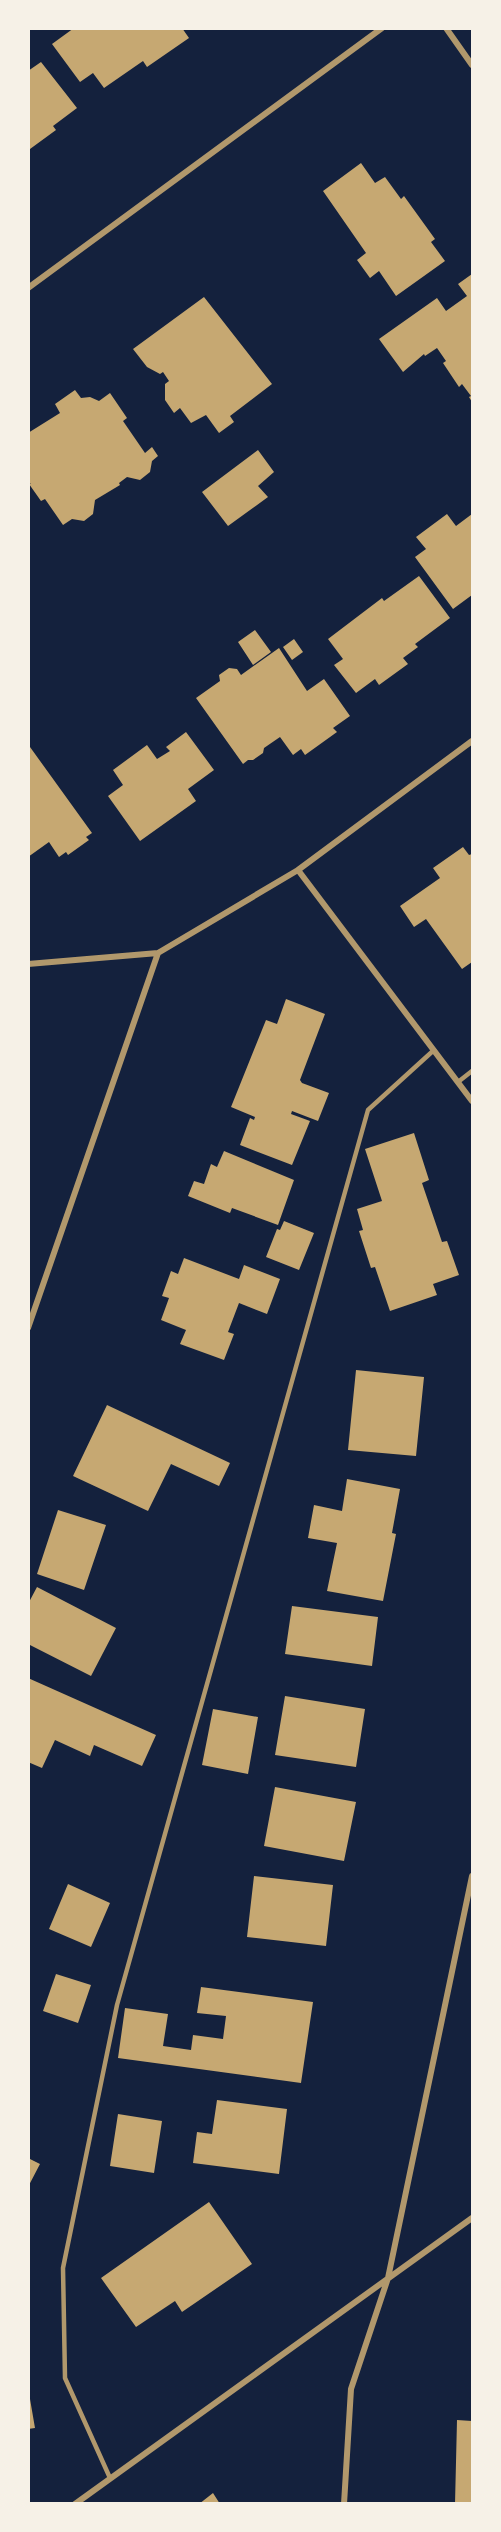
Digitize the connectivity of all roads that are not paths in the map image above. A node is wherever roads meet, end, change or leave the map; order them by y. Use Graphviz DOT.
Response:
graph roads {
  1 [pos="382,28"];
  2 [pos="446,28"];
  3 [pos="472,65"];
  4 [pos="28,288"];
  5 [pos="472,741"];
  6 [pos="298,870"];
  7 [pos="158,953"];
  8 [pos="28,964"];
  9 [pos="434,1050"];
  10 [pos="472,1071"];
  11 [pos="458,1082"];
  12 [pos="472,1101"];
  13 [pos="28,1328"];
  14 [pos="472,1876"];
  15 [pos="472,2218"];
  16 [pos="388,2278"];
  17 [pos="110,2478"];
  18 [pos="75,2504"];
  19 [pos="344,2504"];
  1 -- 4 [label="street"];
  2 -- 3 [label="street"];
  5 -- 6 [label="street"];
  6 -- 7 [label="street"];
  6 -- 9 [label="street"];
  7 -- 8 [label="street"];
  7 -- 13 [label="street"];
  9 -- 11 [label="street"];
  9 -- 17 [label="lane"];
  10 -- 11 [label="lane"];
  11 -- 12 [label="street"];
  14 -- 16 [label="street"];
  15 -- 16 [label="street"];
  16 -- 17 [label="street"];
  16 -- 19 [label="street"];
  17 -- 18 [label="street"];
}
